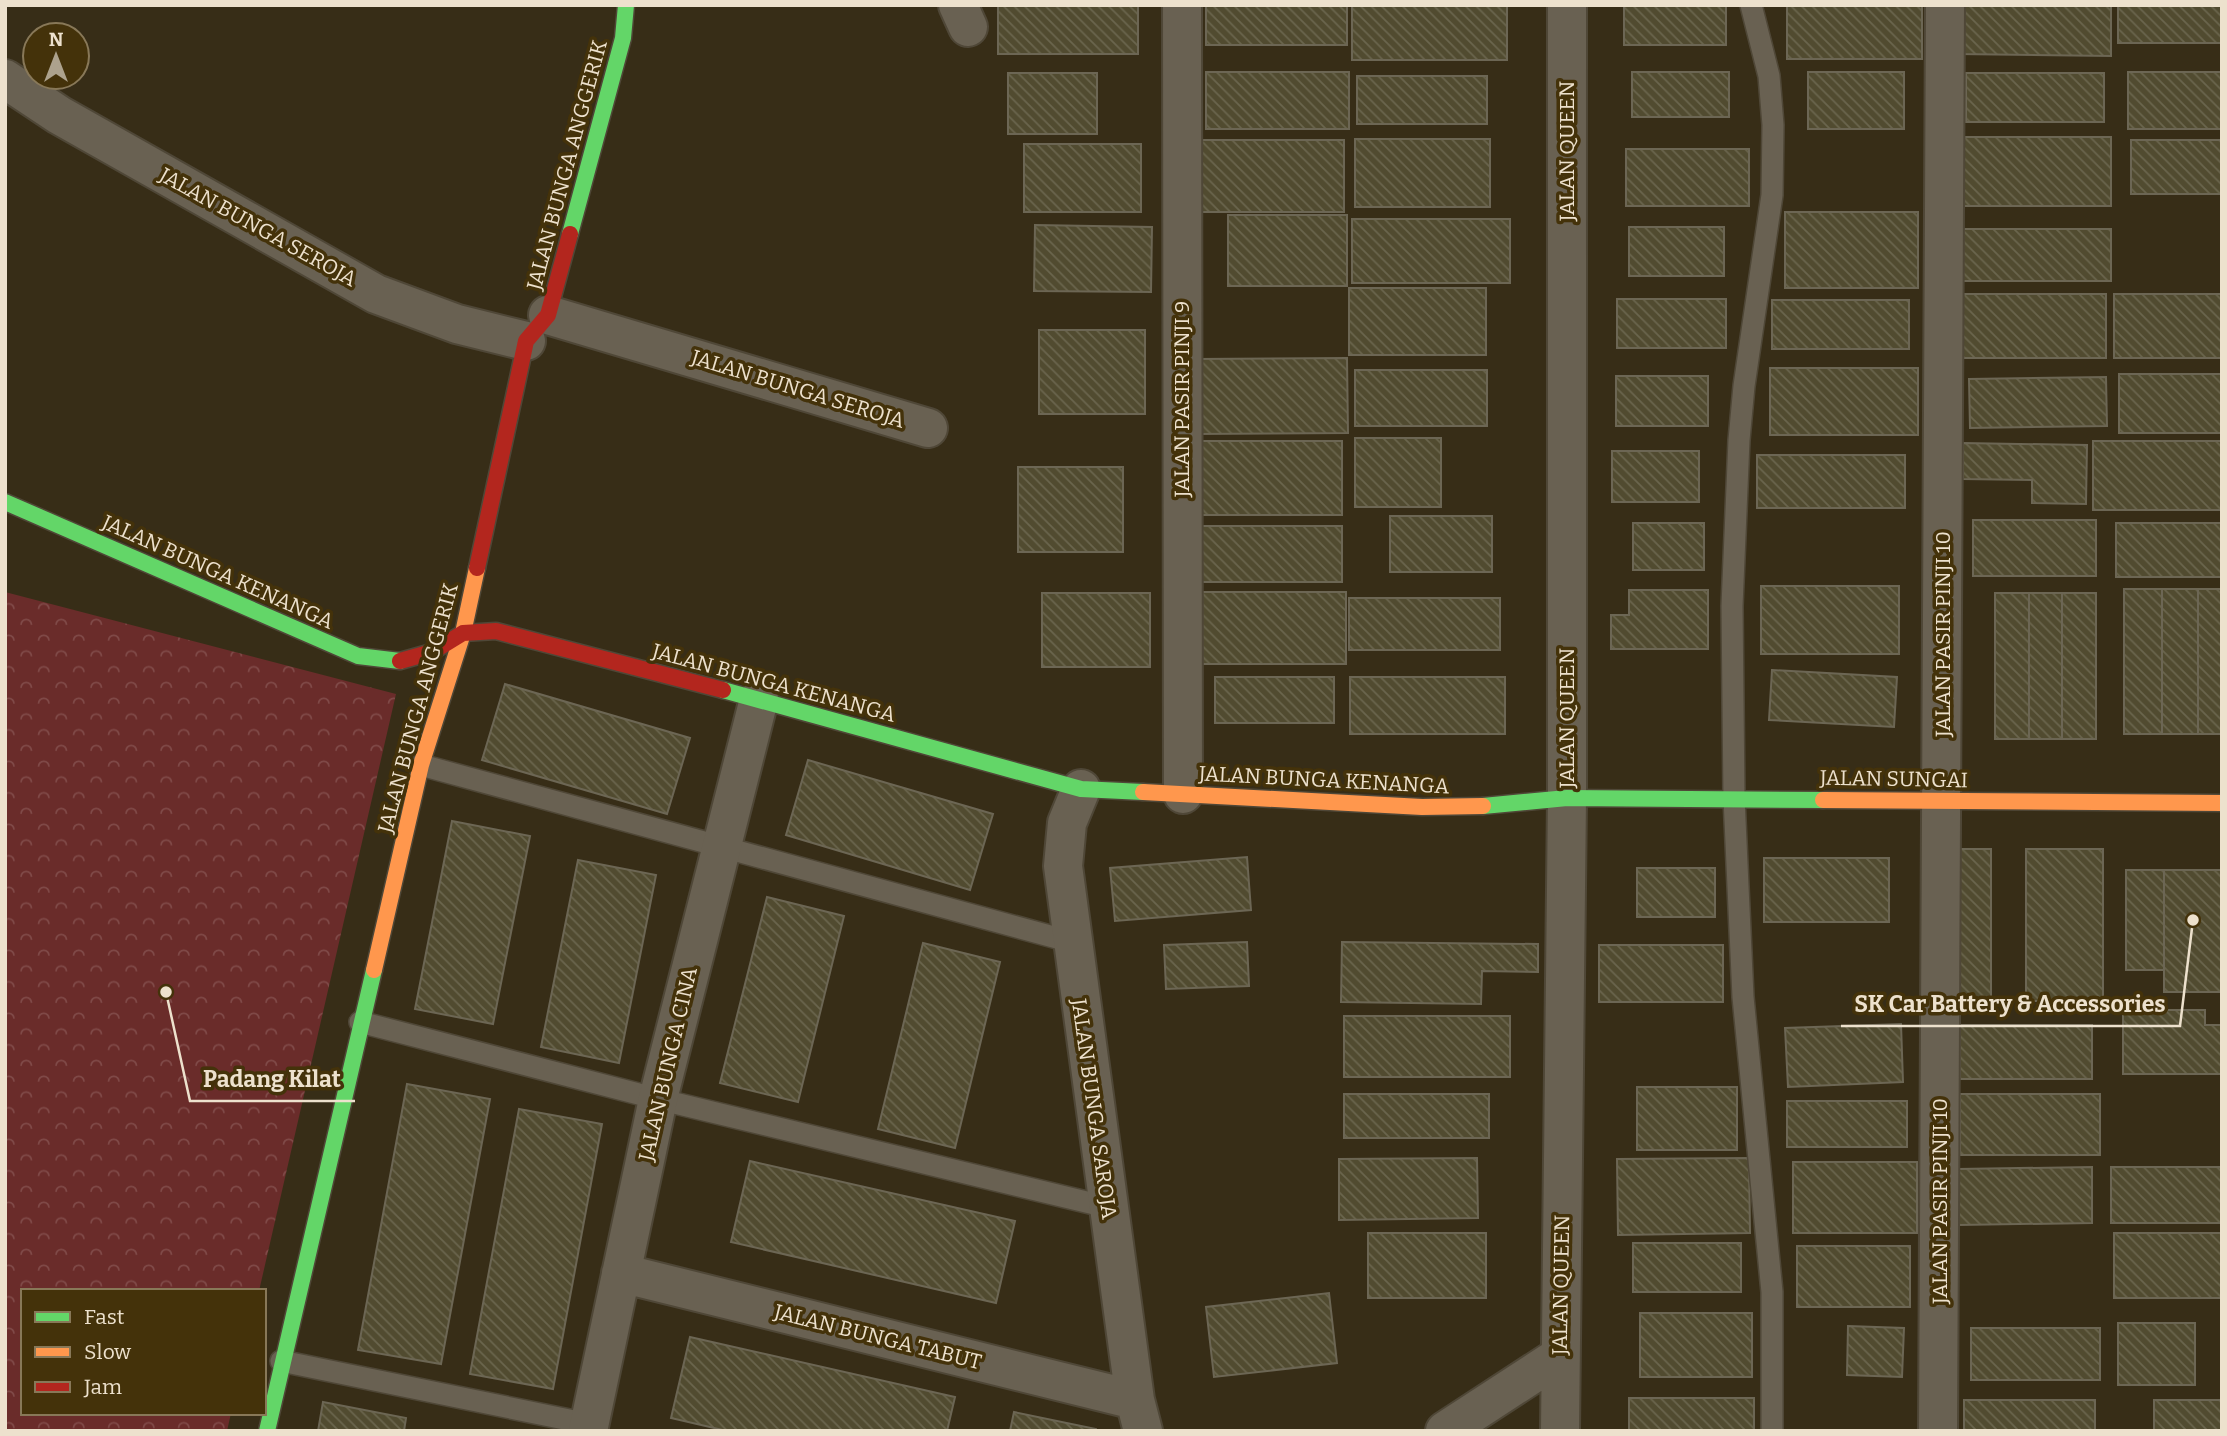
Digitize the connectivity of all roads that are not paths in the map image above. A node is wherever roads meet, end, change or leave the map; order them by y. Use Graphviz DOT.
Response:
graph roads {
  1 [pos="626,5"];
  2 [pos="1182,5"];
  3 [pos="1567,5"];
  4 [pos="1751,5"];
  5 [pos="1945,5"];
  6 [pos="5,79"];
  7 [pos="537,328"];
  8 [pos="928,428"];
  9 [pos="5,502"];
  10 [pos="463,633"];
  11 [pos="759,699"];
  12 [pos="421,765"];
  13 [pos="1081,789"];
  14 [pos="1183,794"];
  15 [pos="1567,798"];
  16 [pos="1734,798"];
  17 [pos="1943,801"];
  18 [pos="2222,803"];
  19 [pos="722,846"];
  20 [pos="1072,942"];
  21 [pos="360,1022"];
  22 [pos="658,1100"];
  23 [pos="1107,1207"];
  24 [pos="621,1273"];
  25 [pos="1560,1356"];
  26 [pos="282,1361"];
  27 [pos="1139,1415"];
  28 [pos="589,1427"];
  29 [pos="267,1431"];
  30 [pos="1445,1431"];
  31 [pos="1560,1431"];
  32 [pos="1773,1431"];
  33 [pos="1938,1431"];
  1 -- 7 [label="street, JALAN BUNGA ANGGERIK"];
  2 -- 14 [label="street, JALAN PASIR PINJI 9"];
  3 -- 15 [label="street, JALAN QUEEN"];
  4 -- 16 [label="lane"];
  5 -- 17 [label="street, JALAN PASIR PINJI 10"];
  6 -- 7 [label="street, JALAN BUNGA SEROJA"];
  7 -- 8 [label="street, JALAN BUNGA SEROJA"];
  7 -- 10 [label="street, JALAN BUNGA ANGGERIK"];
  9 -- 10 [label="street, JALAN BUNGA KENANGA"];
  10 -- 11 [label="street, JALAN BUNGA KENANGA"];
  10 -- 12 [label="street, JALAN BUNGA ANGGERIK"];
  11 -- 13 [label="street, JALAN BUNGA KENANGA"];
  11 -- 19 [label="street, JALAN BUNGA CINA"];
  12 -- 19 [label="lane"];
  12 -- 21 [label="street, JALAN BUNGA ANGGERIK"];
  13 -- 14 [label="street, JALAN BUNGA KENANGA"];
  13 -- 20 [label="street, JALAN BUNGA SAROJA"];
  14 -- 15 [label="street, JALAN BUNGA KENANGA"];
  15 -- 16 [label="street, JALAN SUNGAI"];
  15 -- 25 [label="street, JALAN QUEEN"];
  16 -- 17 [label="street, JALAN SUNGAI"];
  16 -- 32 [label="lane"];
  17 -- 18 [label="street, JALAN SUNGAI"];
  17 -- 33 [label="street, JALAN PASIR PINJI 10"];
  19 -- 20 [label="lane"];
  19 -- 22 [label="street, JALAN BUNGA CINA"];
  20 -- 23 [label="street, JALAN BUNGA SAROJA"];
  21 -- 22 [label="lane"];
  21 -- 26 [label="street, JALAN BUNGA ANGGERIK"];
  22 -- 23 [label="lane"];
  22 -- 24 [label="street, JALAN BUNGA CINA"];
  23 -- 27 [label="street, JALAN BUNGA SAROJA"];
  24 -- 27 [label="street, JALAN BUNGA TABUT"];
  24 -- 28 [label="street, JALAN BUNGA CINA"];
  25 -- 30 [label="street"];
  25 -- 31 [label="street, JALAN QUEEN"];
  26 -- 28 [label="lane"];
  26 -- 29 [label="street, JALAN BUNGA ANGGERIK"];
}
